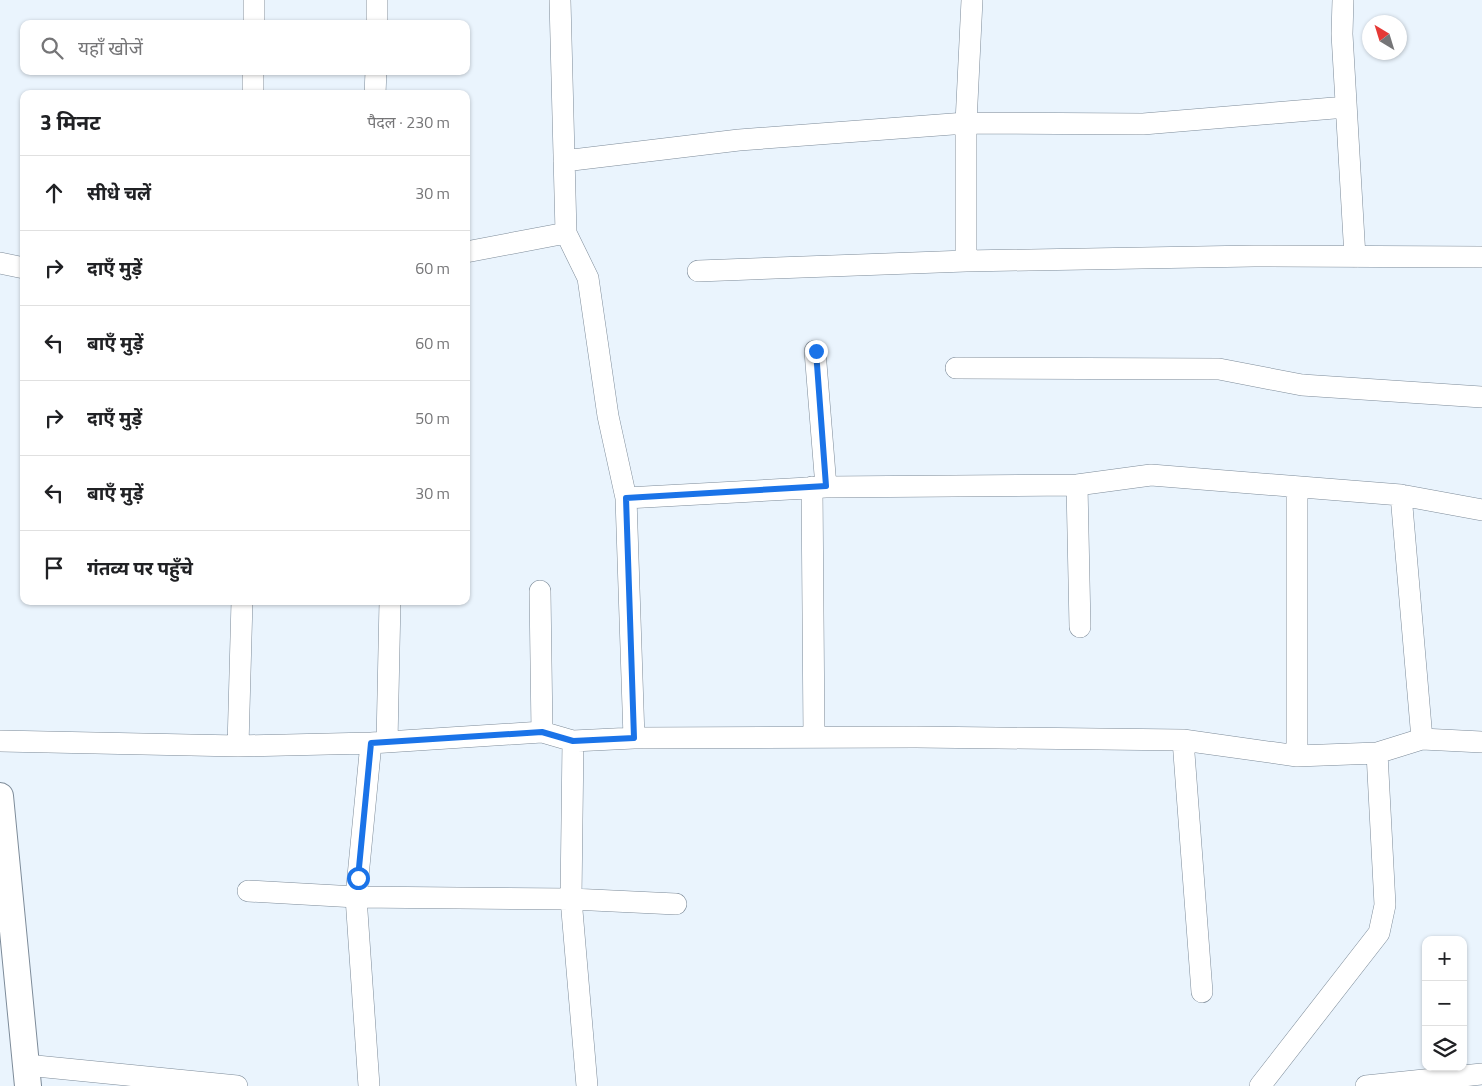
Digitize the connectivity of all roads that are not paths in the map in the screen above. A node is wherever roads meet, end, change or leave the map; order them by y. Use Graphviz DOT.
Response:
graph roads {
  1 [pos="254,0"];
  2 [pos="377,0"];
  3 [pos="560,0"];
  4 [pos="972,0"];
  5 [pos="1343,0"];
  6 [pos="254,20"];
  7 [pos="377,20"];
  8 [pos="253,75"];
  9 [pos="376,75"];
  10 [pos="253,90"];
  11 [pos="375,90"];
  12 [pos="1346,107"];
  13 [pos="966,122"];
  14 [pos="564,161"];
  15 [pos="566,233"];
  16 [pos="470,251"];
  17 [pos="1355,256"];
  18 [pos="1482,257"];
  19 [pos="966,261"];
  20 [pos="0,263"];
  21 [pos="20,267"];
  22 [pos="698,271"];
  23 [pos="816,351"];
  24 [pos="956,368"];
  25 [pos="1482,397"];
  26 [pos="1077,485"];
  27 [pos="819,487"];
  28 [pos="1297,487"];
  29 [pos="1401,495"];
  30 [pos="626,498"];
  31 [pos="1482,510"];
  32 [pos="540,590"];
  33 [pos="242,605"];
  34 [pos="390,605"];
  35 [pos="1080,627"];
  36 [pos="542,732"];
  37 [pos="814,737"];
  38 [pos="634,738"];
  39 [pos="1422,739"];
  40 [pos="1183,740"];
  41 [pos="0,741"];
  42 [pos="573,741"];
  43 [pos="379,742"];
  44 [pos="1482,742"];
  45 [pos="238,746"];
  46 [pos="1377,753"];
  47 [pos="1297,756"];
  48 [pos="0,796"];
  49 [pos="248,891"];
  50 [pos="356,897"];
  51 [pos="571,899"];
  52 [pos="676,904"];
  53 [pos="1202,992"];
  54 [pos="1482,1074"];
  55 [pos="27,1076"];
  56 [pos="237,1086"];
  57 [pos="369,1086"];
  58 [pos="587,1086"];
  59 [pos="1260,1086"];
  60 [pos="1366,1086"];
  1 -- 6 [label="street"];
  2 -- 7 [label="street"];
  3 -- 14 [label="street"];
  4 -- 13 [label="street"];
  5 -- 12 [label="street"];
  8 -- 10 [label="street"];
  9 -- 11 [label="street"];
  12 -- 13 [label="street"];
  12 -- 17 [label="street"];
  13 -- 14 [label="street"];
  13 -- 19 [label="street"];
  14 -- 15 [label="street"];
  15 -- 16 [label="street"];
  15 -- 30 [label="street"];
  17 -- 18 [label="street"];
  17 -- 19 [label="street"];
  19 -- 22 [label="street"];
  20 -- 21 [label="street"];
  23 -- 27 [label="street"];
  24 -- 25 [label="street"];
  26 -- 27 [label="street"];
  26 -- 28 [label="street"];
  26 -- 35 [label="street"];
  27 -- 30 [label="street"];
  27 -- 37 [label="street"];
  28 -- 29 [label="street"];
  28 -- 47 [label="street"];
  29 -- 31 [label="street"];
  29 -- 39 [label="street"];
  30 -- 38 [label="street"];
  32 -- 36 [label="street"];
  33 -- 45 [label="street"];
  34 -- 43 [label="street"];
  36 -- 42 [label="street"];
  36 -- 43 [label="street"];
  37 -- 38 [label="street"];
  37 -- 40 [label="street"];
  38 -- 42 [label="street"];
  39 -- 44 [label="street"];
  39 -- 46 [label="street"];
  40 -- 47 [label="street"];
  40 -- 53 [label="street"];
  41 -- 45 [label="street"];
  42 -- 51 [label="street"];
  43 -- 45 [label="street"];
  43 -- 50 [label="street"];
  46 -- 47 [label="street"];
  46 -- 59 [label="street"];
  48 -- 55 [label="street"];
  49 -- 50 [label="street"];
  50 -- 51 [label="street"];
  50 -- 57 [label="street"];
  51 -- 52 [label="street"];
  51 -- 58 [label="street"];
  54 -- 60 [label="street"];
  55 -- 56 [label="street"];
}
